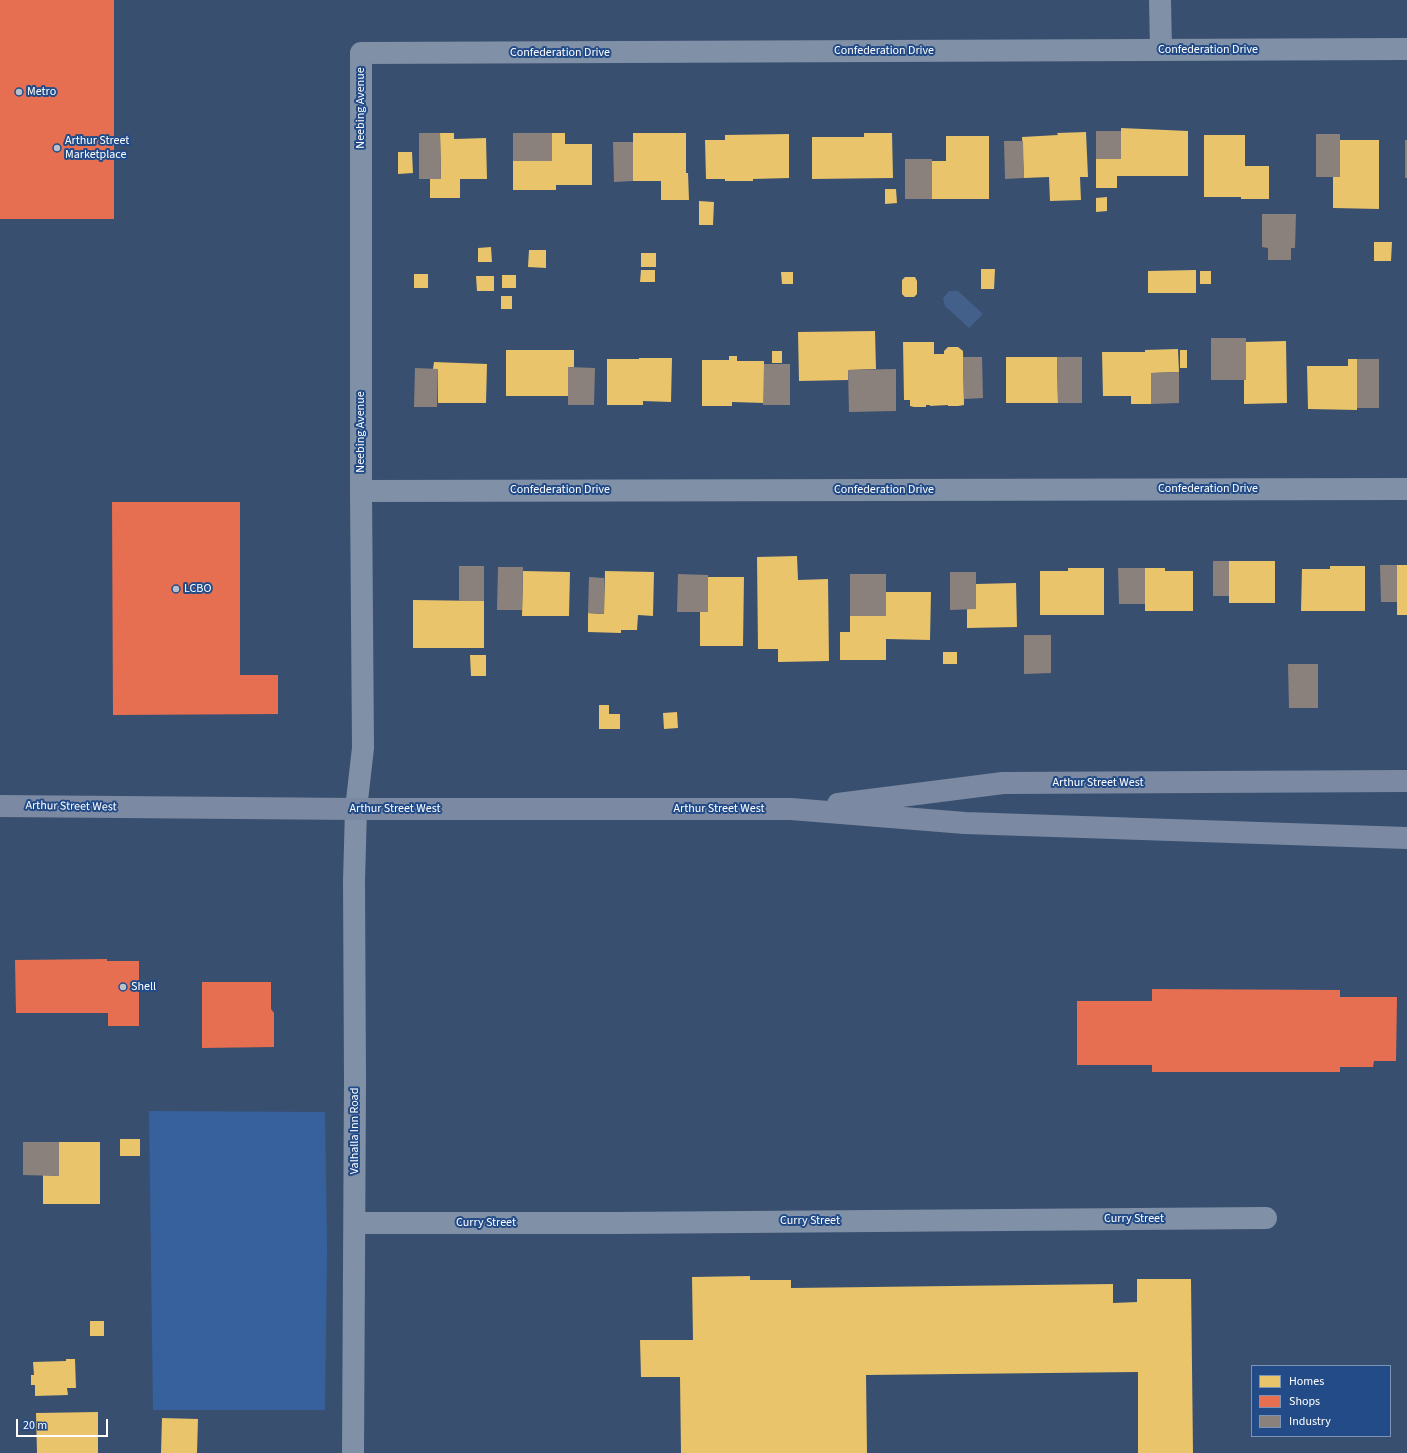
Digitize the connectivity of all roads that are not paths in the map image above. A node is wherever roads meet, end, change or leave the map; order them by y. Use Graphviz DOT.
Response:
graph roads {
  1 [pos="1160,0"];
  2 [pos="1407,49"];
  3 [pos="1161,50"];
  4 [pos="361,54"];
  5 [pos="1407,489"];
  6 [pos="360,491"];
  7 [pos="1407,781"];
  8 [pos="0,806"];
  9 [pos="356,810"];
  10 [pos="791,810"];
  11 [pos="1407,838"];
  12 [pos="1266,1218"];
  13 [pos="355,1223"];
  14 [pos="353,1453"];
  1 -- 3 [label="street"];
  2 -- 3 [label="street, Confederation Drive"];
  3 -- 4 [label="street, Confederation Drive"];
  4 -- 6 [label="street, Neebing Avenue"];
  5 -- 6 [label="street, Confederation Drive"];
  6 -- 9 [label="street, Neebing Avenue"];
  7 -- 10 [label="main road, Arthur Street West"];
  8 -- 9 [label="main road, Arthur Street West"];
  9 -- 10 [label="main road, Arthur Street West"];
  9 -- 13 [label="street, Valhalla Inn Road"];
  10 -- 11 [label="main road, Arthur Street West"];
  12 -- 13 [label="street, Curry Street"];
  13 -- 14 [label="street, Valhalla Inn Road"];
}
